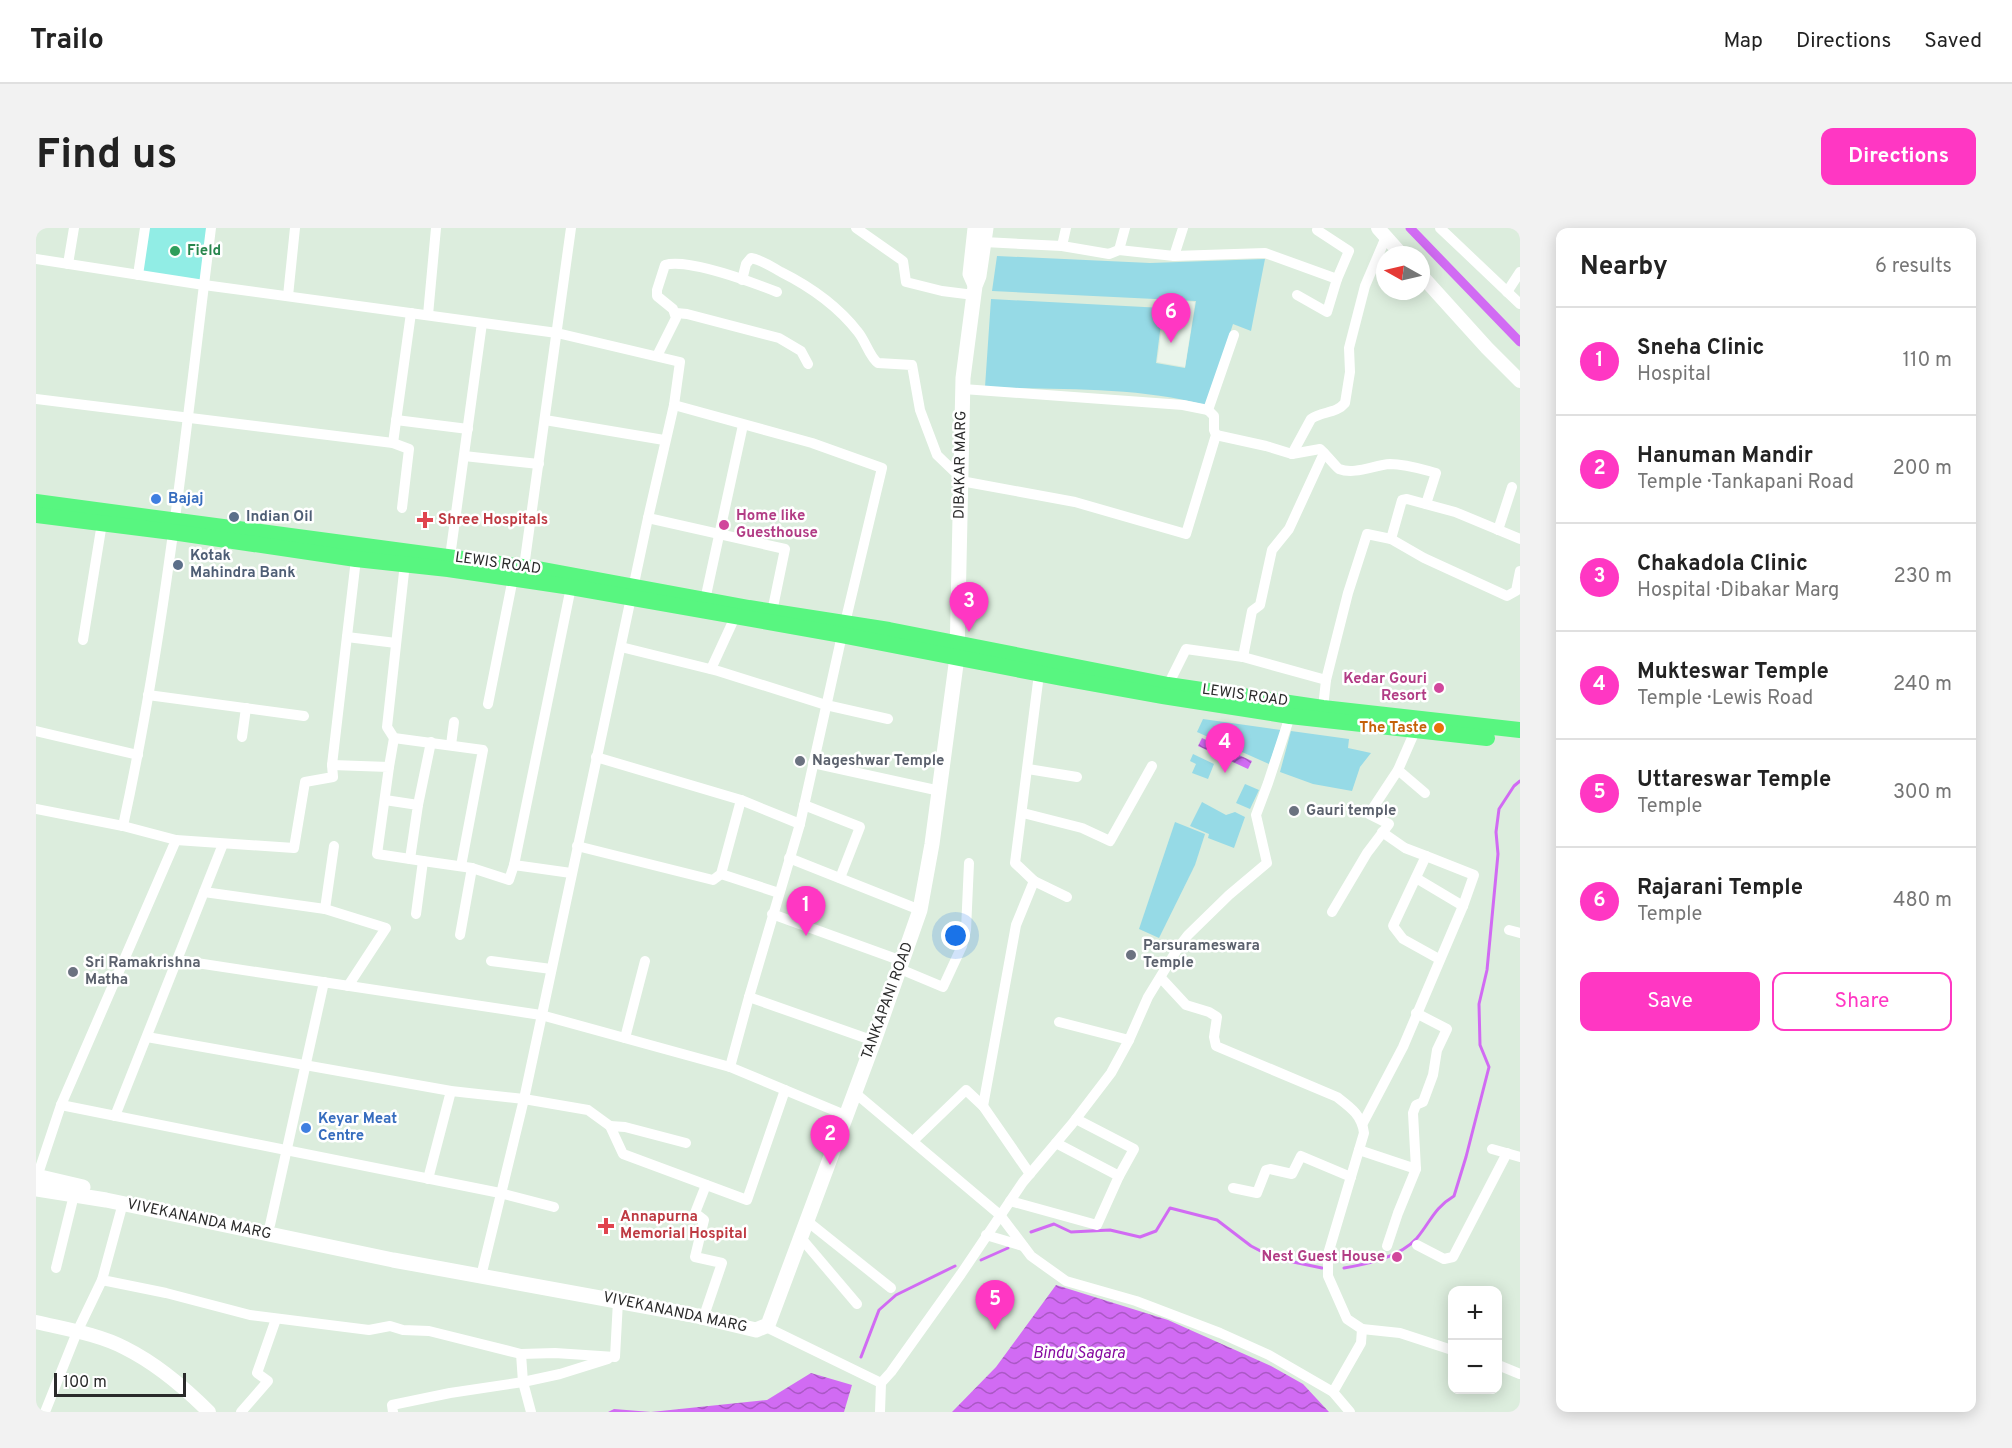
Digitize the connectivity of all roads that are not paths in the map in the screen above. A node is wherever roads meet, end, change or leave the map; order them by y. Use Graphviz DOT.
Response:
graph roads {
  1 [pos="74,228"];
  2 [pos="145,228"];
  3 [pos="211,228"];
  4 [pos="295,228"];
  5 [pos="436,228"];
  6 [pos="571,228"];
  7 [pos="856,228"];
  8 [pos="975,228"];
  9 [pos="1066,228"];
  10 [pos="1125,228"];
  11 [pos="1183,228"];
  12 [pos="1316,228"];
  13 [pos="1440,228"];
  14 [pos="1382,233"];
  15 [pos="985,235"];
  16 [pos="1062,246"];
  17 [pos="1394,246"];
  18 [pos="1119,250"];
  19 [pos="1174,256"];
  20 [pos="36,259"];
  21 [pos="68,264"];
  22 [pos="1520,272"];
  23 [pos="138,275"];
  24 [pos="1337,279"];
  25 [pos="742,280"];
  26 [pos="204,285"];
  27 [pos="1430,286"];
  28 [pos="974,290"];
  29 [pos="777,292"];
  30 [pos="1507,292"];
  31 [pos="1297,295"];
  32 [pos="288,296"];
  33 [pos="1520,304"];
  34 [pos="411,313"];
  35 [pos="676,313"];
  36 [pos="428,315"];
  37 [pos="483,323"];
  38 [pos="557,333"];
  39 [pos="1234,335"];
  40 [pos="657,356"];
  41 [pos="808,364"];
  42 [pos="1520,381"];
  43 [pos="963,389"];
  44 [pos="36,399"];
  45 [pos="674,405"];
  46 [pos="1208,410"];
  47 [pos="187,417"];
  48 [pos="396,420"];
  49 [pos="545,420"];
  50 [pos="743,424"];
  51 [pos="468,429"];
  52 [pos="1216,435"];
  53 [pos="664,440"];
  54 [pos="393,443"];
  55 [pos="1324,453"];
  56 [pos="1292,454"];
  57 [pos="464,456"];
  58 [pos="538,464"];
  59 [pos="962,480"];
  60 [pos="1512,487"];
  61 [pos="36,502"];
  62 [pos="1426,504"];
  63 [pos="402,508"];
  64 [pos="36,515"];
  65 [pos="648,518"];
  66 [pos="102,523"];
  67 [pos="173,526"];
  68 [pos="1498,530"];
  69 [pos="719,534"];
  70 [pos="1391,539"];
  71 [pos="1520,539"];
  72 [pos="450,556"];
  73 [pos="356,559"];
  74 [pos="405,563"];
  75 [pos="1520,571"];
  76 [pos="518,573"];
  77 [pos="571,587"];
  78 [pos="632,592"];
  79 [pos="705,600"];
  80 [pos="772,612"];
  81 [pos="735,617"];
  82 [pos="844,629"];
  83 [pos="347,637"];
  84 [pos="83,640"];
  85 [pos="396,644"];
  86 [pos="621,647"];
  87 [pos="965,652"];
  88 [pos="1243,657"];
  89 [pos="711,669"];
  90 [pos="1040,674"];
  91 [pos="1326,680"];
  92 [pos="1168,685"];
  93 [pos="148,695"];
  94 [pos="488,704"];
  95 [pos="826,705"];
  96 [pos="246,708"];
  97 [pos="1323,708"];
  98 [pos="304,716"];
  99 [pos="1290,716"];
  100 [pos="888,719"];
  101 [pos="454,722"];
  102 [pos="1412,724"];
  103 [pos="1520,730"];
  104 [pos="36,731"];
  105 [pos="242,737"];
  106 [pos="394,738"];
  107 [pos="1520,741"];
  108 [pos="431,742"];
  109 [pos="451,746"];
  110 [pos="138,756"];
  111 [pos="596,757"];
  112 [pos="813,763"];
  113 [pos="332,765"];
  114 [pos="1152,766"];
  115 [pos="389,767"];
  116 [pos="1028,769"];
  117 [pos="1398,770"];
  118 [pos="1077,777"];
  119 [pos="940,791"];
  120 [pos="1425,793"];
  121 [pos="385,800"];
  122 [pos="741,800"];
  123 [pos="418,805"];
  124 [pos="804,805"];
  125 [pos="36,809"];
  126 [pos="1023,813"];
  127 [pos="800,824"];
  128 [pos="123,826"];
  129 [pos="1382,832"];
  130 [pos="176,840"];
  131 [pos="223,844"];
  132 [pos="334,846"];
  133 [pos="577,846"];
  134 [pos="1426,856"];
  135 [pos="789,858"];
  136 [pos="410,859"];
  137 [pos="423,861"];
  138 [pos="969,863"];
  139 [pos="514,865"];
  140 [pos="466,867"];
  141 [pos="571,873"];
  142 [pos="721,874"];
  143 [pos="840,878"];
  144 [pos="1416,878"];
  145 [pos="1034,881"];
  146 [pos="204,892"];
  147 [pos="779,893"];
  148 [pos="1067,897"];
  149 [pos="1463,906"];
  150 [pos="325,909"];
  151 [pos="920,910"];
  152 [pos="1332,912"];
  153 [pos="416,914"];
  154 [pos="772,914"];
  155 [pos="460,935"];
  156 [pos="1439,959"];
  157 [pos="177,960"];
  158 [pos="491,961"];
  159 [pos="645,962"];
  160 [pos="901,965"];
  161 [pos="550,969"];
  162 [pos="1161,978"];
  163 [pos="324,982"];
  164 [pos="348,986"];
  165 [pos="749,997"];
  166 [pos="1416,1013"];
  167 [pos="541,1015"];
  168 [pos="1059,1022"];
  169 [pos="147,1037"];
  170 [pos="625,1038"];
  171 [pos="1129,1040"];
  172 [pos="874,1041"];
  173 [pos="306,1065"];
  174 [pos="730,1067"];
  175 [pos="785,1090"];
  176 [pos="451,1091"];
  177 [pos="854,1092"];
  178 [pos="524,1099"];
  179 [pos="61,1105"];
  180 [pos="984,1106"];
  181 [pos="845,1115"];
  182 [pos="116,1116"];
  183 [pos="1076,1119"];
  184 [pos="1363,1123"];
  185 [pos="610,1126"];
  186 [pos="913,1141"];
  187 [pos="686,1143"];
  188 [pos="1056,1143"];
  189 [pos="1492,1149"];
  190 [pos="287,1150"];
  191 [pos="1359,1150"];
  192 [pos="1508,1153"];
  193 [pos="1520,1157"];
  194 [pos="1416,1168"];
  195 [pos="1030,1174"];
  196 [pos="1119,1176"];
  197 [pos="1352,1177"];
  198 [pos="428,1179"];
  199 [pos="36,1181"];
  200 [pos="706,1185"];
  201 [pos="1233,1188"];
  202 [pos="500,1193"];
  203 [pos="74,1195"];
  204 [pos="1010,1201"];
  205 [pos="123,1203"];
  206 [pos="554,1206"];
  207 [pos="1000,1215"];
  208 [pos="206,1216"];
  209 [pos="807,1221"];
  210 [pos="270,1225"];
  211 [pos="986,1235"];
  212 [pos="801,1238"];
  213 [pos="1417,1245"];
  214 [pos="1024,1246"];
  215 [pos="1387,1246"];
  216 [pos="56,1268"];
  217 [pos="483,1268"];
  218 [pos="102,1280"];
  219 [pos="534,1282"];
  220 [pos="891,1288"];
  221 [pos="618,1301"];
  222 [pos="857,1304"];
  223 [pos="706,1310"];
  224 [pos="276,1319"];
  225 [pos="36,1322"];
  226 [pos="764,1327"];
  227 [pos="1362,1329"];
  228 [pos="77,1332"];
  229 [pos="1448,1349"];
  230 [pos="521,1354"];
  231 [pos="615,1357"];
  232 [pos="1502,1367"];
  233 [pos="1520,1374"];
  234 [pos="523,1382"];
  235 [pos="881,1383"];
  236 [pos="1333,1392"];
  237 [pos="45,1412"];
  238 [pos="209,1412"];
  239 [pos="241,1412"];
  240 [pos="393,1412"];
  241 [pos="531,1412"];
  242 [pos="880,1412"];
  243 [pos="1350,1412"];
  1 -- 21 [label="street"];
  2 -- 23 [label="street"];
  3 -- 26 [label="street"];
  4 -- 32 [label="street"];
  5 -- 36 [label="street"];
  6 -- 38 [label="street"];
  7 -- 28 [label="street"];
  8 -- 28 [label="main road, DIBAKAR MARG"];
  9 -- 16 [label="street"];
  10 -- 18 [label="street"];
  11 -- 19 [label="street"];
  12 -- 24 [label="street"];
  13 -- 30 [label="street"];
  14 -- 17 [label="street"];
  14 -- 56 [label="street"];
  15 -- 16 [label="street"];
  15 -- 28 [label="main road, DIBAKAR MARG"];
  16 -- 18 [label="street"];
  18 -- 19 [label="street"];
  19 -- 24 [label="street"];
  20 -- 21 [label="street"];
  21 -- 23 [label="street"];
  22 -- 30 [label="street"];
  23 -- 26 [label="street"];
  24 -- 31 [label="street"];
  25 -- 29 [label="street"];
  25 -- 35 [label="street"];
  25 -- 59 [label="street"];
  26 -- 32 [label="street"];
  26 -- 47 [label="street"];
  27 -- 42 [label="street"];
  28 -- 43 [label="main road, DIBAKAR MARG"];
  30 -- 33 [label="street"];
  32 -- 34 [label="street"];
  34 -- 36 [label="street"];
  34 -- 48 [label="street"];
  35 -- 40 [label="street"];
  35 -- 41 [label="street"];
  36 -- 37 [label="street"];
  37 -- 38 [label="street"];
  37 -- 51 [label="street"];
  38 -- 40 [label="street"];
  38 -- 49 [label="street"];
  39 -- 46 [label="street"];
  40 -- 45 [label="street"];
  43 -- 46 [label="street"];
  43 -- 59 [label="main road, DIBAKAR MARG"];
  44 -- 47 [label="street"];
  45 -- 50 [label="street"];
  45 -- 53 [label="street"];
  46 -- 52 [label="street"];
  47 -- 54 [label="street"];
  47 -- 67 [label="street"];
  48 -- 51 [label="street"];
  48 -- 54 [label="street"];
  49 -- 53 [label="street"];
  49 -- 58 [label="street"];
  50 -- 69 [label="street"];
  50 -- 82 [label="street"];
  51 -- 57 [label="street"];
  52 -- 56 [label="street"];
  52 -- 59 [label="street"];
  53 -- 65 [label="street"];
  54 -- 63 [label="street"];
  55 -- 56 [label="street"];
  55 -- 62 [label="street"];
  55 -- 88 [label="street"];
  57 -- 58 [label="street"];
  57 -- 72 [label="street"];
  58 -- 76 [label="street"];
  59 -- 87 [label="main road, DIBAKAR MARG"];
  60 -- 68 [label="street"];
  61 -- 67 [label="main road, LEWIS ROAD"];
  62 -- 68 [label="street"];
  62 -- 70 [label="street"];
  64 -- 66 [label="main road, LEWIS ROAD"];
  65 -- 69 [label="street"];
  65 -- 78 [label="street"];
  66 -- 67 [label="main road, LEWIS ROAD"];
  66 -- 84 [label="street"];
  67 -- 72 [label="main road, LEWIS ROAD"];
  67 -- 73 [label="main road, LEWIS ROAD"];
  67 -- 93 [label="street"];
  68 -- 71 [label="street"];
  69 -- 79 [label="street"];
  69 -- 80 [label="street"];
  70 -- 75 [label="street"];
  70 -- 91 [label="street"];
  72 -- 76 [label="main road, LEWIS ROAD"];
  73 -- 74 [label="main road, LEWIS ROAD"];
  73 -- 83 [label="street"];
  74 -- 76 [label="main road, LEWIS ROAD"];
  74 -- 85 [label="street"];
  76 -- 77 [label="main road, LEWIS ROAD"];
  76 -- 78 [label="main road, LEWIS ROAD"];
  76 -- 94 [label="street"];
  77 -- 78 [label="main road, LEWIS ROAD"];
  77 -- 139 [label="street"];
  78 -- 79 [label="main road, LEWIS ROAD"];
  78 -- 81 [label="main road, LEWIS ROAD"];
  78 -- 86 [label="street"];
  79 -- 80 [label="main road, LEWIS ROAD"];
  80 -- 82 [label="main road, LEWIS ROAD"];
  81 -- 82 [label="main road, LEWIS ROAD"];
  81 -- 89 [label="street"];
  82 -- 87 [label="main road, LEWIS ROAD"];
  82 -- 95 [label="street"];
  83 -- 85 [label="street"];
  83 -- 113 [label="street"];
  85 -- 106 [label="street"];
  86 -- 89 [label="street"];
  86 -- 111 [label="street"];
  87 -- 90 [label="main road, LEWIS ROAD"];
  87 -- 92 [label="main road, LEWIS ROAD"];
  87 -- 119 [label="main road, TANKAPANI ROAD"];
  88 -- 91 [label="street"];
  88 -- 92 [label="street"];
  89 -- 95 [label="street"];
  90 -- 99 [label="main road, LEWIS ROAD"];
  90 -- 116 [label="street"];
  91 -- 97 [label="street"];
  92 -- 97 [label="main road, LEWIS ROAD"];
  93 -- 96 [label="street"];
  93 -- 110 [label="street"];
  95 -- 100 [label="street"];
  95 -- 112 [label="street"];
  96 -- 98 [label="street"];
  96 -- 105 [label="street"];
  97 -- 102 [label="main road, LEWIS ROAD"];
  99 -- 102 [label="main road, LEWIS ROAD"];
  99 -- 162 [label="street"];
  101 -- 109 [label="street"];
  102 -- 103 [label="main road, LEWIS ROAD"];
  102 -- 107 [label="main road, LEWIS ROAD"];
  102 -- 117 [label="street"];
  104 -- 110 [label="street"];
  106 -- 108 [label="street"];
  106 -- 115 [label="street"];
  108 -- 109 [label="street"];
  108 -- 123 [label="street"];
  109 -- 140 [label="street"];
  110 -- 128 [label="street"];
  111 -- 122 [label="street"];
  111 -- 133 [label="street"];
  112 -- 119 [label="street"];
  112 -- 124 [label="street"];
  113 -- 115 [label="street"];
  113 -- 131 [label="street"];
  114 -- 126 [label="street"];
  115 -- 121 [label="street"];
  116 -- 118 [label="street"];
  116 -- 126 [label="street"];
  117 -- 120 [label="street"];
  117 -- 129 [label="street"];
  119 -- 151 [label="main road, TANKAPANI ROAD"];
  121 -- 123 [label="street"];
  121 -- 136 [label="street"];
  122 -- 127 [label="street"];
  122 -- 142 [label="street"];
  123 -- 136 [label="street"];
  124 -- 127 [label="street"];
  124 -- 143 [label="street"];
  125 -- 128 [label="street"];
  126 -- 145 [label="street"];
  127 -- 135 [label="street"];
  128 -- 130 [label="street"];
  129 -- 134 [label="street"];
  129 -- 152 [label="street"];
  130 -- 131 [label="street"];
  130 -- 179 [label="street"];
  131 -- 146 [label="street"];
  132 -- 150 [label="street"];
  133 -- 141 [label="street"];
  133 -- 142 [label="street"];
  134 -- 144 [label="street"];
  134 -- 149 [label="street"];
  135 -- 143 [label="street"];
  135 -- 147 [label="street"];
  136 -- 137 [label="street"];
  137 -- 140 [label="street"];
  137 -- 153 [label="street"];
  138 -- 160 [label="street"];
  139 -- 140 [label="street"];
  139 -- 141 [label="street"];
  140 -- 155 [label="street"];
  141 -- 161 [label="street"];
  142 -- 147 [label="street"];
  143 -- 151 [label="street"];
  144 -- 149 [label="street"];
  144 -- 156 [label="street"];
  145 -- 148 [label="street"];
  145 -- 180 [label="street"];
  146 -- 150 [label="street"];
  146 -- 157 [label="street"];
  147 -- 154 [label="street"];
  149 -- 156 [label="street"];
  150 -- 164 [label="street"];
  151 -- 160 [label="main road, TANKAPANI ROAD"];
  154 -- 160 [label="street"];
  154 -- 165 [label="street"];
  156 -- 166 [label="street"];
  157 -- 163 [label="street"];
  157 -- 169 [label="street"];
  158 -- 161 [label="street"];
  159 -- 170 [label="street"];
  160 -- 172 [label="main road, TANKAPANI ROAD"];
  161 -- 167 [label="street"];
  162 -- 171 [label="street"];
  162 -- 184 [label="street"];
  163 -- 164 [label="street"];
  163 -- 173 [label="street"];
  164 -- 167 [label="street"];
  165 -- 172 [label="street"];
  165 -- 174 [label="street"];
  166 -- 184 [label="street"];
  166 -- 194 [label="street"];
  167 -- 170 [label="street"];
  167 -- 178 [label="street"];
  168 -- 171 [label="street"];
  169 -- 173 [label="street"];
  169 -- 182 [label="street"];
  170 -- 174 [label="street"];
  171 -- 183 [label="street"];
  172 -- 177 [label="main road, TANKAPANI ROAD"];
  173 -- 176 [label="street"];
  173 -- 190 [label="street"];
  174 -- 175 [label="street"];
  175 -- 181 [label="street"];
  175 -- 200 [label="street"];
  176 -- 178 [label="street"];
  176 -- 198 [label="street"];
  177 -- 181 [label="main road, TANKAPANI ROAD"];
  177 -- 186 [label="street"];
  178 -- 185 [label="street"];
  178 -- 202 [label="street"];
  179 -- 182 [label="street"];
  179 -- 199 [label="street"];
  180 -- 186 [label="street"];
  180 -- 195 [label="street"];
  181 -- 209 [label="main road, TANKAPANI ROAD"];
  182 -- 190 [label="street"];
  183 -- 188 [label="street"];
  183 -- 196 [label="street"];
  184 -- 191 [label="street"];
  185 -- 187 [label="street"];
  185 -- 200 [label="street"];
  186 -- 207 [label="street"];
  188 -- 195 [label="street"];
  188 -- 196 [label="street"];
  189 -- 192 [label="street"];
  190 -- 198 [label="street"];
  190 -- 210 [label="street"];
  191 -- 194 [label="street"];
  191 -- 197 [label="street"];
  192 -- 193 [label="street"];
  192 -- 213 [label="street"];
  194 -- 215 [label="street"];
  195 -- 204 [label="street"];
  196 -- 204 [label="street"];
  197 -- 201 [label="street"];
  197 -- 227 [label="street"];
  198 -- 202 [label="street"];
  199 -- 203 [label="main road, VIVEKANANDA MARG"];
  199 -- 208 [label="main road, VIVEKANANDA MARG"];
  200 -- 223 [label="street"];
  202 -- 206 [label="street"];
  202 -- 217 [label="street"];
  203 -- 205 [label="main road, VIVEKANANDA MARG"];
  203 -- 216 [label="street"];
  204 -- 207 [label="street"];
  205 -- 208 [label="main road, VIVEKANANDA MARG"];
  205 -- 218 [label="street"];
  207 -- 211 [label="street"];
  207 -- 214 [label="street"];
  208 -- 210 [label="main road, VIVEKANANDA MARG"];
  208 -- 219 [label="main road, VIVEKANANDA MARG"];
  209 -- 212 [label="main road, TANKAPANI ROAD"];
  209 -- 220 [label="street"];
  210 -- 217 [label="main road, VIVEKANANDA MARG"];
  211 -- 214 [label="street"];
  211 -- 235 [label="street"];
  212 -- 222 [label="street"];
  212 -- 226 [label="main road, TANKAPANI ROAD"];
  214 -- 236 [label="street"];
  217 -- 219 [label="main road, VIVEKANANDA MARG"];
  218 -- 224 [label="street"];
  218 -- 228 [label="street"];
  219 -- 221 [label="main road, VIVEKANANDA MARG"];
  219 -- 223 [label="main road, VIVEKANANDA MARG"];
  221 -- 226 [label="main road, VIVEKANANDA MARG"];
  221 -- 231 [label="street"];
  223 -- 226 [label="main road, VIVEKANANDA MARG"];
  224 -- 230 [label="street"];
  224 -- 239 [label="street"];
  225 -- 228 [label="street"];
  226 -- 235 [label="street"];
  227 -- 229 [label="street"];
  227 -- 236 [label="street"];
  228 -- 237 [label="street"];
  228 -- 238 [label="street"];
  230 -- 231 [label="street"];
  230 -- 234 [label="street"];
  231 -- 234 [label="street"];
  232 -- 233 [label="street"];
  234 -- 240 [label="street"];
  234 -- 241 [label="street"];
  235 -- 242 [label="street"];
  236 -- 243 [label="street"];
}
